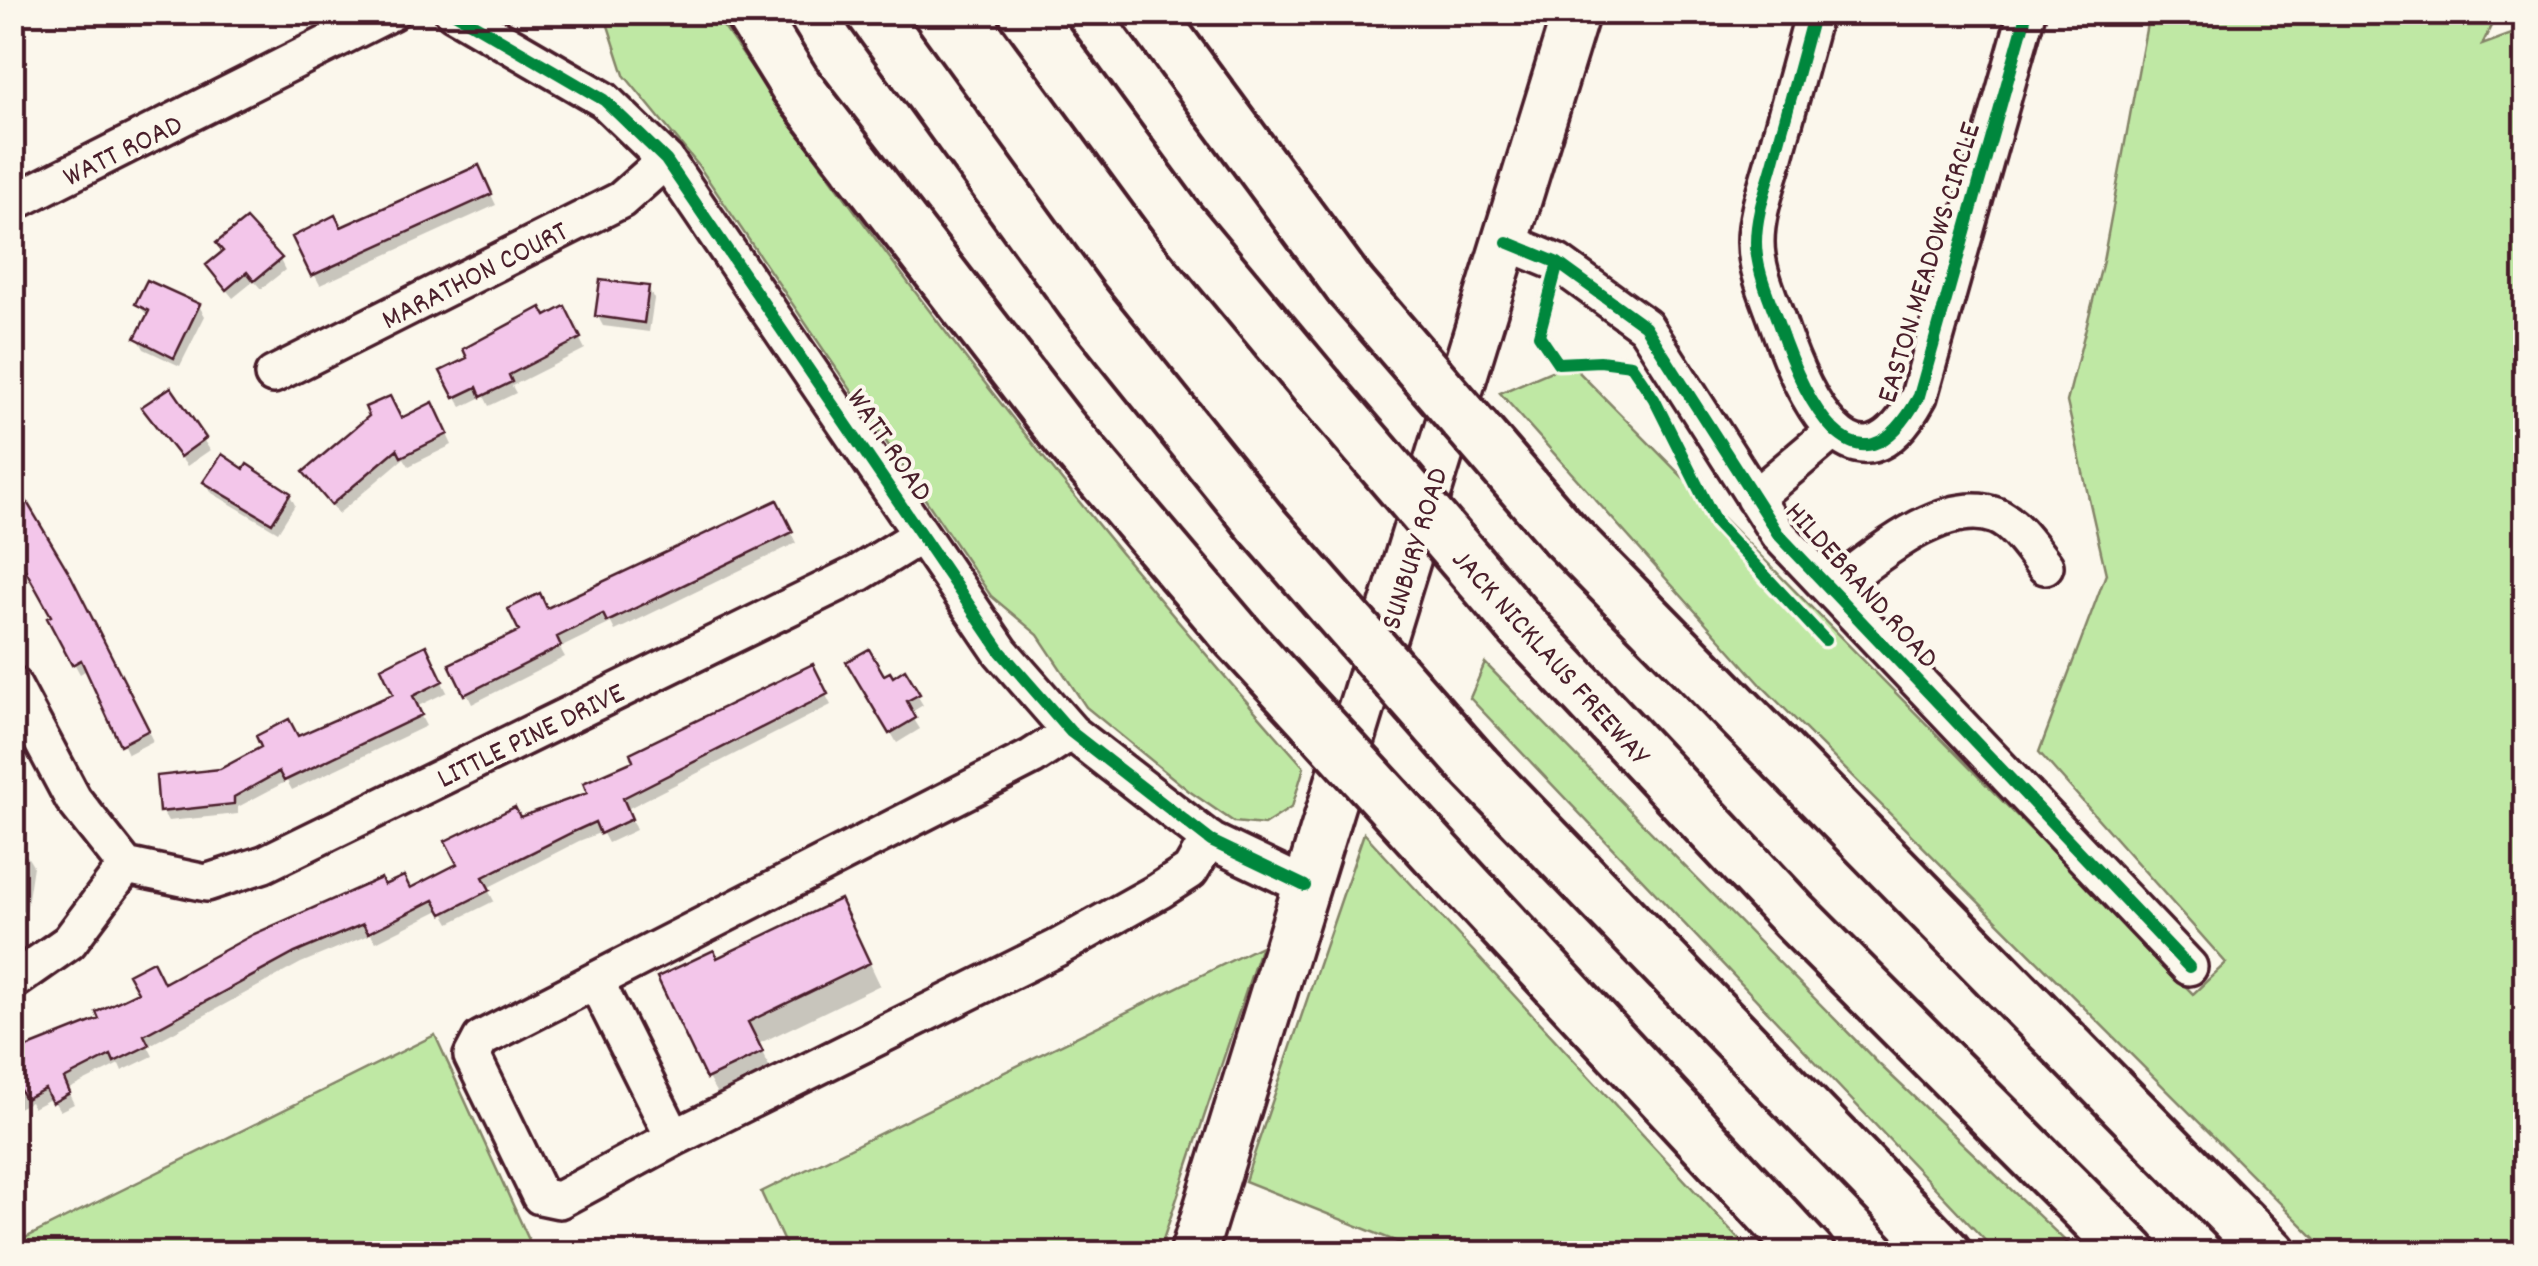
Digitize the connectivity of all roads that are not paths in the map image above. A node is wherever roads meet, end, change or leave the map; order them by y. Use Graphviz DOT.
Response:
graph roads {
  1 [pos="391,12"];
  2 [pos="454,12"];
  3 [pos="750,12"];
  4 [pos="872,12"];
  5 [pos="1026,12"];
  6 [pos="1148,12"];
  7 [pos="1576,12"];
  8 [pos="1814,12"];
  9 [pos="2027,12"];
  10 [pos="666,160"];
  11 [pos="12,203"];
  12 [pos="1507,242"];
  13 [pos="273,375"];
  14 [pos="1832,432"];
  15 [pos="1754,498"];
  16 [pos="921,535"];
  17 [pos="2045,566"];
  18 [pos="1831,590"];
  19 [pos="12,684"];
  20 [pos="1071,732"];
  21 [pos="1209,839"];
  22 [pos="126,866"];
  23 [pos="1304,886"];
  24 [pos="2189,968"];
  25 [pos="12,982"];
  26 [pos="596,982"];
  27 [pos="674,1138"];
  28 [pos="1192,1254"];
  29 [pos="1810,1254"];
  30 [pos="1946,1254"];
  31 [pos="2132,1254"];
  32 [pos="2270,1254"];
  1 -- 11 [label="street, WATT ROAD"];
  2 -- 10 [label="street, WATT ROAD"];
  3 -- 29 [label="highway, bridge"];
  4 -- 30 [label="highway, bridge"];
  5 -- 31 [label="highway, JACK NICKLAUS FREEWAY, bridge"];
  6 -- 32 [label="highway, bridge"];
  7 -- 12 [label="main road, SUNBURY ROAD"];
  8 -- 14 [label="street"];
  9 -- 14 [label="street, EASTON MEADOWS CIRCLE"];
  10 -- 13 [label="street, MARATHON COURT"];
  10 -- 16 [label="street, WATT ROAD"];
  12 -- 15 [label="street, HILDEBRAND ROAD"];
  12 -- 23 [label="main road, SUNBURY ROAD"];
  14 -- 15 [label="street"];
  15 -- 18 [label="street, HILDEBRAND ROAD"];
  16 -- 20 [label="street, WATT ROAD"];
  16 -- 22 [label="street, LITTLE PINE DRIVE"];
  17 -- 18 [label="street"];
  18 -- 24 [label="street, HILDEBRAND ROAD"];
  19 -- 22 [label="street"];
  20 -- 21 [label="street, WATT ROAD"];
  20 -- 26 [label="street"];
  21 -- 23 [label="street, WATT ROAD"];
  21 -- 27 [label="street"];
  22 -- 25 [label="street"];
  23 -- 28 [label="main road, SUNBURY ROAD"];
  26 -- 27 [label="street"];
  26 -- 27 [label="street"];
}
